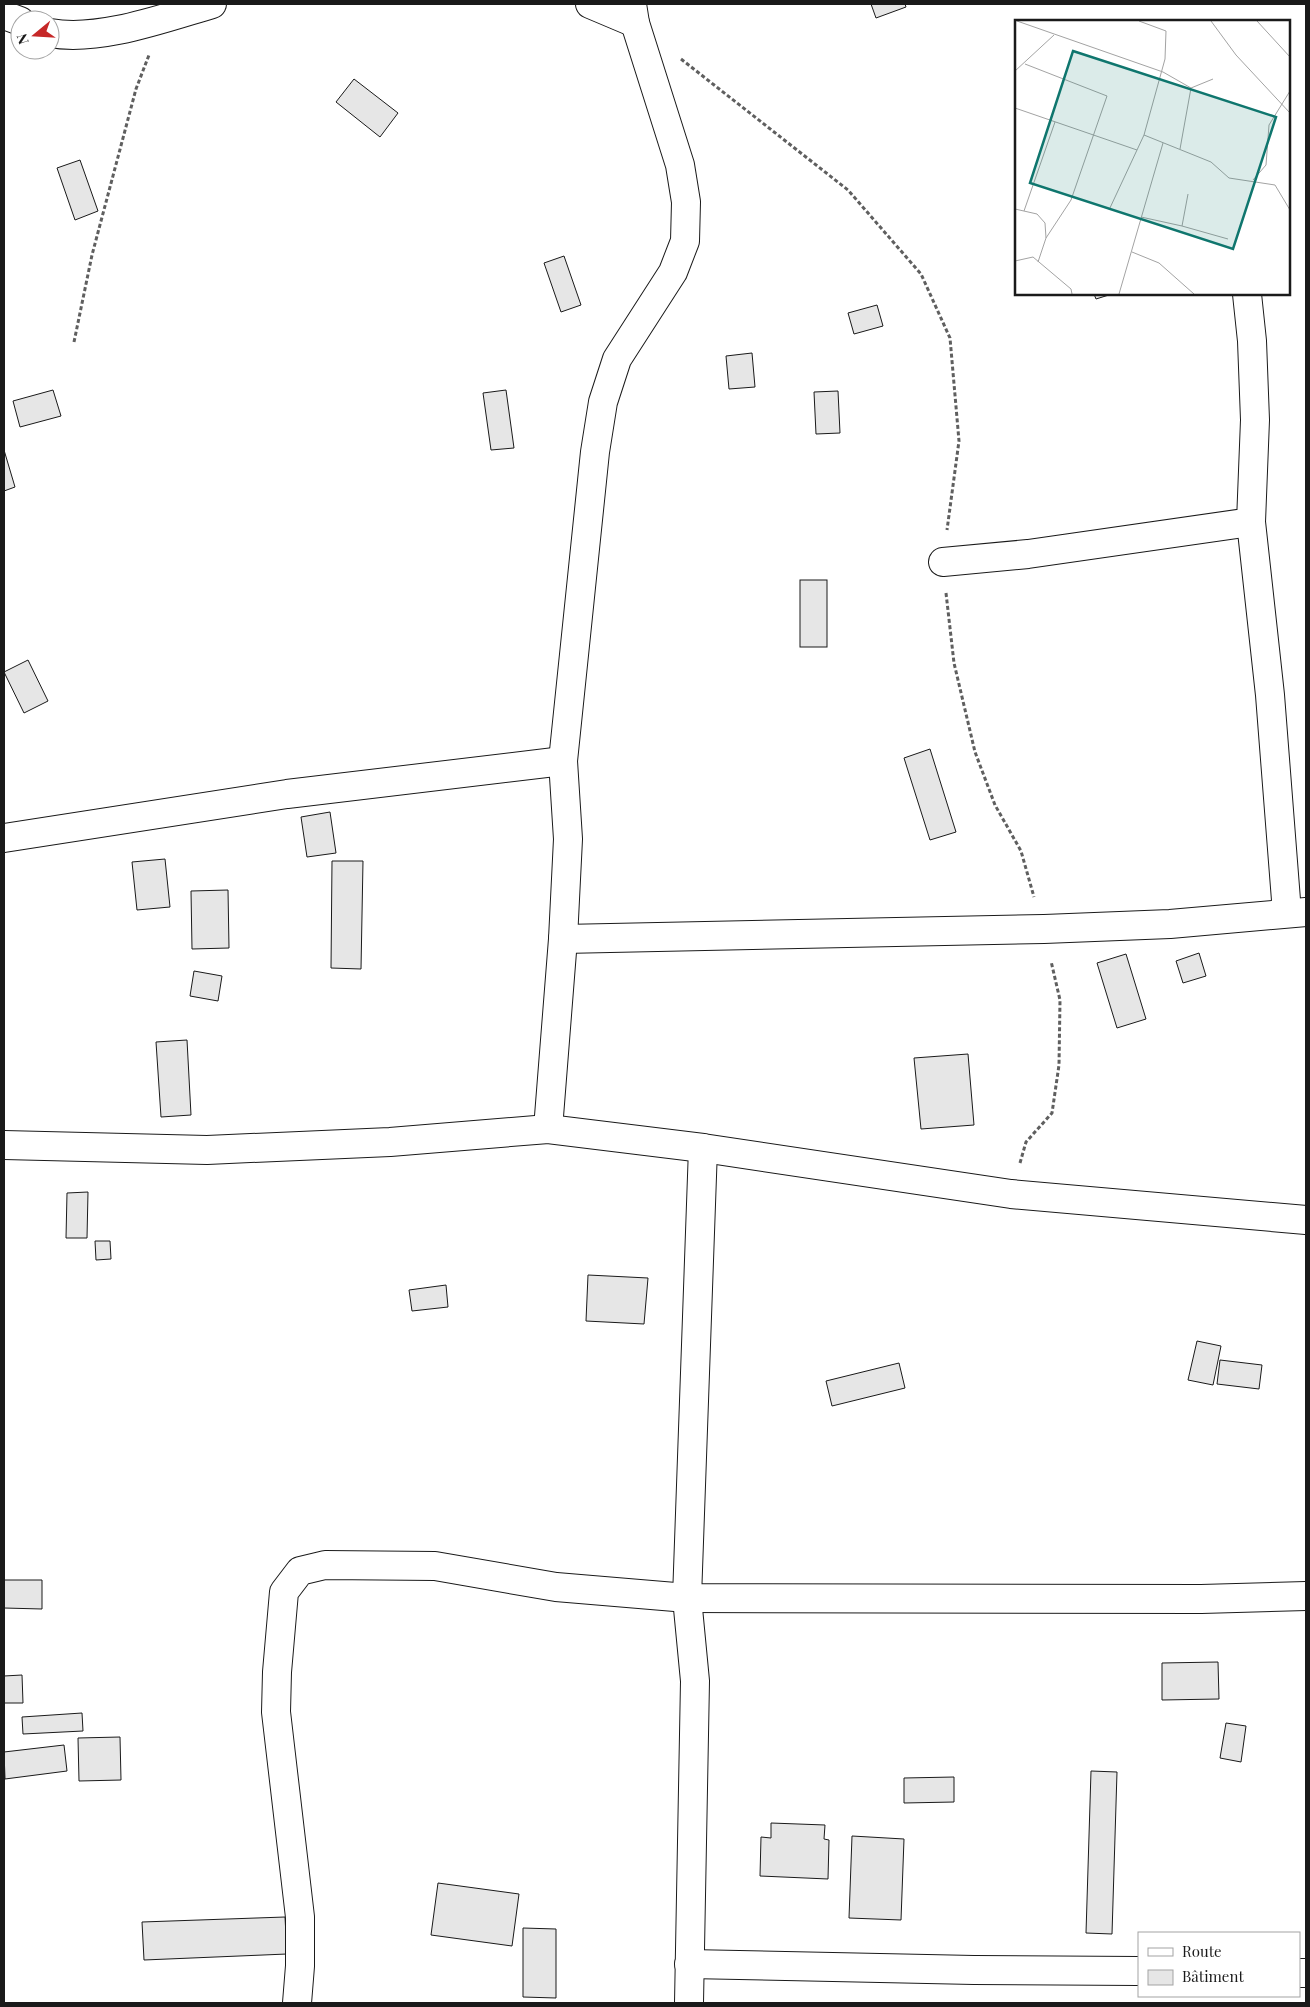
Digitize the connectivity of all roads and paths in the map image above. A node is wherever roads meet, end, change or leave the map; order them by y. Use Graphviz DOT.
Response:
graph roads {
  1 [pos="212,4"];
  2 [pos="590,4"];
  3 [pos="633,13"];
  4 [pos="162,19"];
  5 [pos="60,33"];
  6 [pos="1247,295"];
  7 [pos="74,342"];
  8 [pos="1251,522"];
  9 [pos="943,562"];
  10 [pos="563,761"];
  11 [pos="4,838"];
  12 [pos="1296,912"];
  13 [pos="563,939"];
  14 [pos="548,1129"];
  15 [pos="4,1145"];
  16 [pos="703,1148"];
  17 [pos="1306,1220"];
  18 [pos="1306,1596"];
  19 [pos="687,1598"];
  20 [pos="689,1964"];
  21 [pos="1138,1971"];
  22 [pos="297,2003"];
  23 [pos="689,2003"];
  1 -- 4 [label="street"];
  2 -- 3 [label="street"];
  3 -- 10 [label="street"];
  4 -- 5 [label="street"];
  4 -- 7 [label="path"];
  6 -- 8 [label="street"];
  8 -- 9 [label="street"];
  8 -- 12 [label="street"];
  10 -- 11 [label="street"];
  10 -- 13 [label="street"];
  12 -- 13 [label="street"];
  13 -- 14 [label="street"];
  14 -- 15 [label="street"];
  14 -- 16 [label="street"];
  16 -- 17 [label="street"];
  16 -- 19 [label="street"];
  18 -- 19 [label="street"];
  19 -- 20 [label="street"];
  19 -- 22 [label="street"];
  20 -- 21 [label="street"];
  20 -- 23 [label="street"];
}
